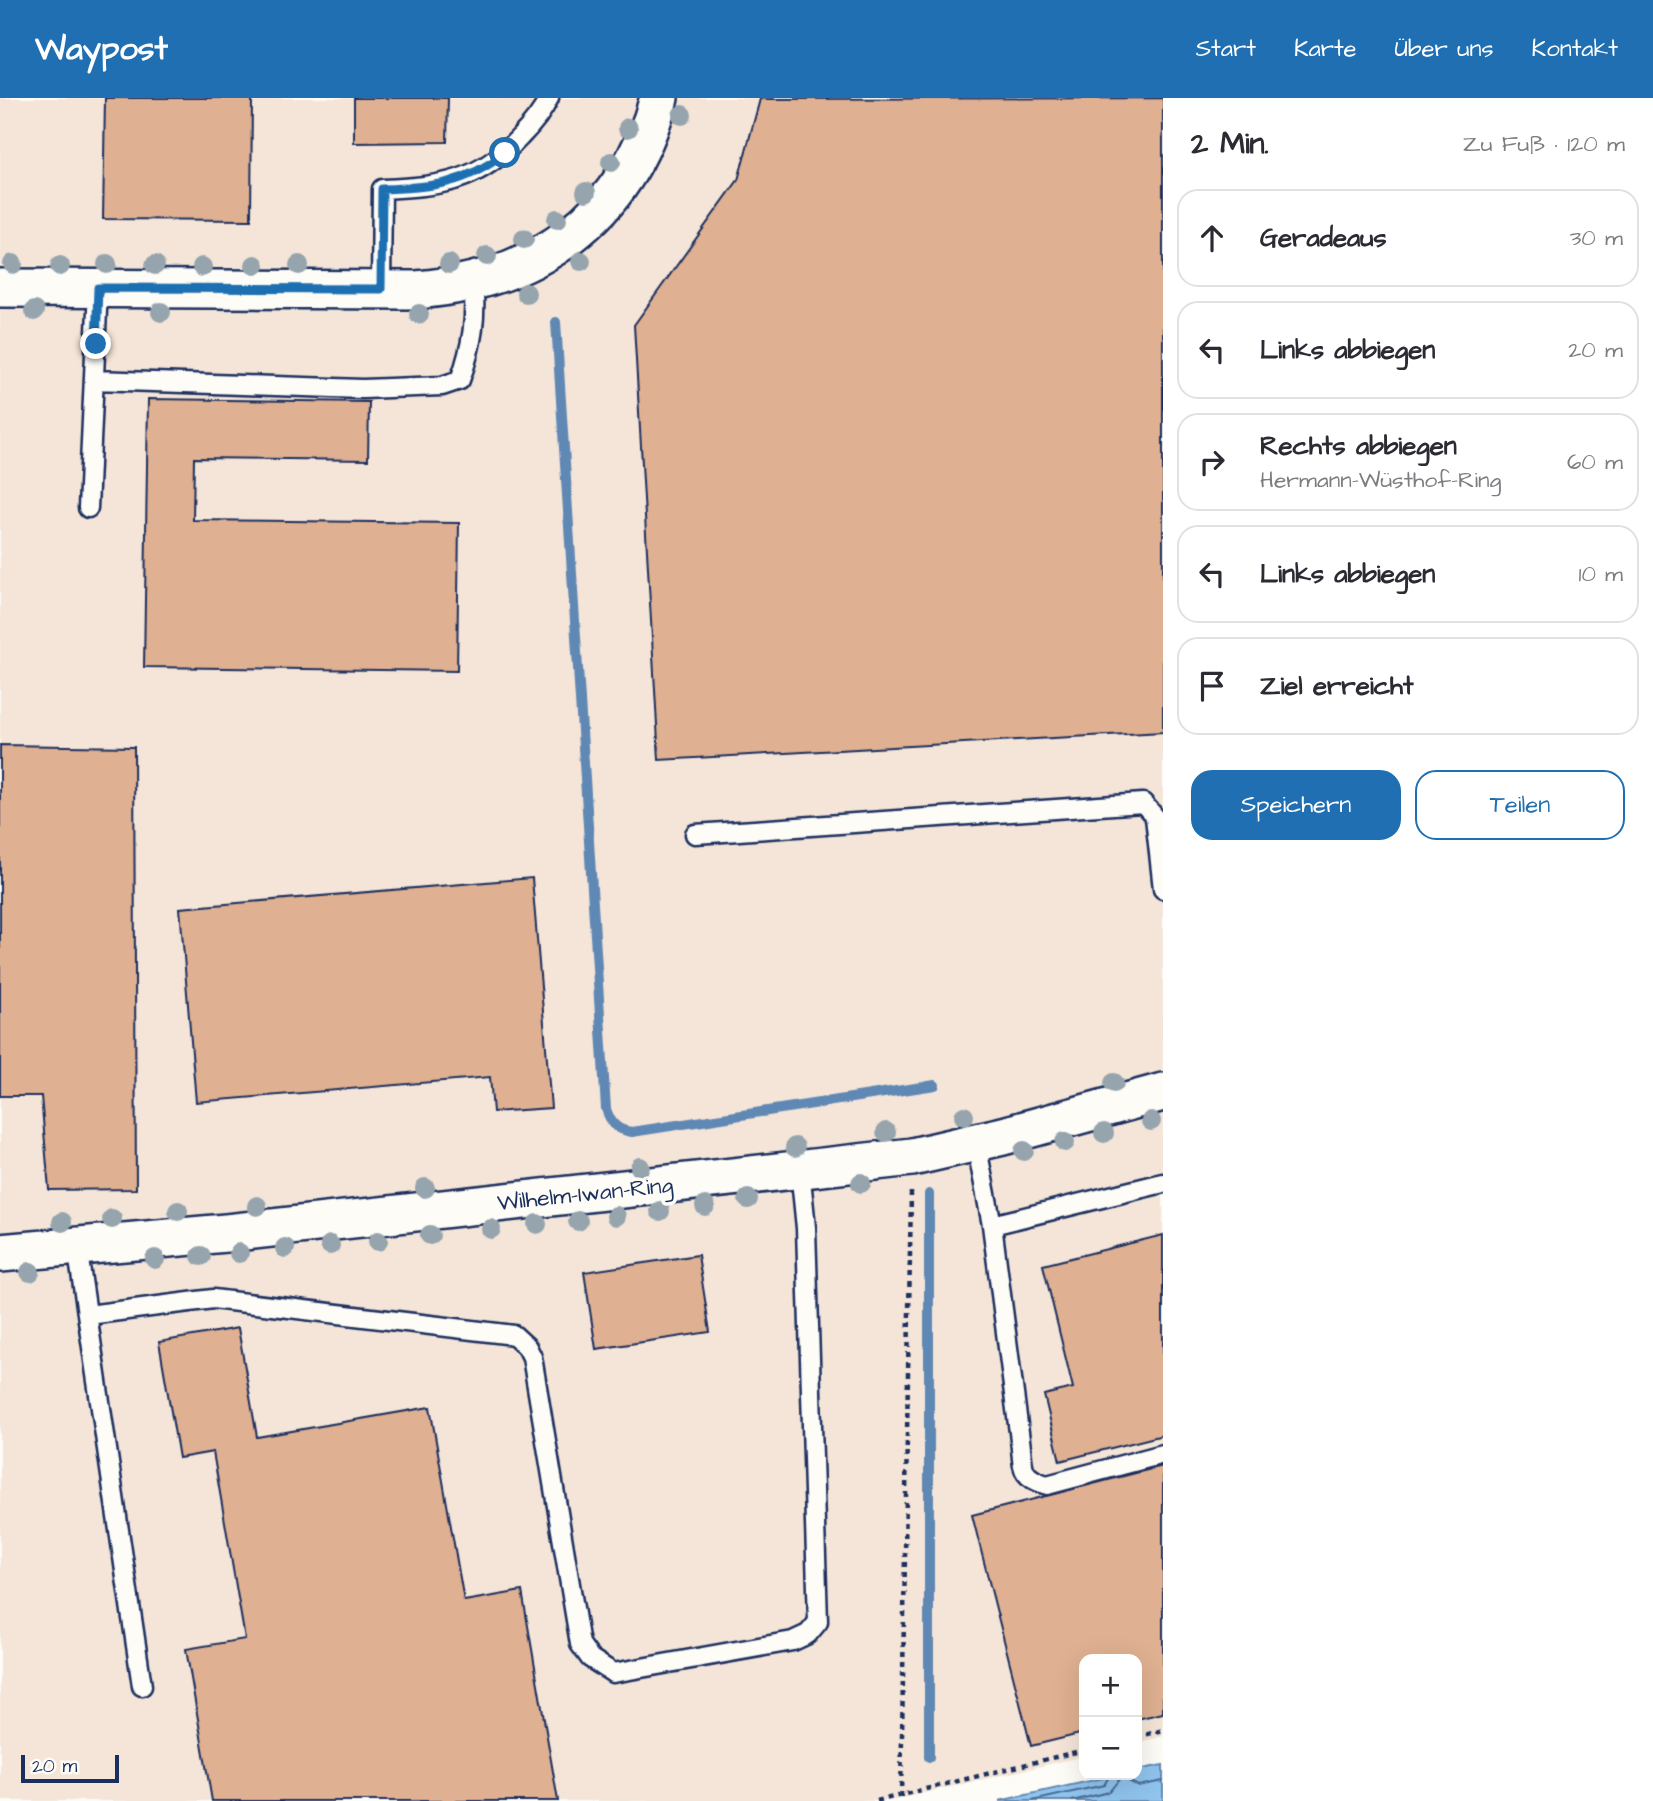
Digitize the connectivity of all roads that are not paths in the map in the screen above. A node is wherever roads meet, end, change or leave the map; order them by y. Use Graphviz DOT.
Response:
graph roads {
  1 [pos="549,98"];
  2 [pos="659,98"];
  3 [pos="473,282"];
  4 [pos="0,288"];
  5 [pos="98,288"];
  6 [pos="381,289"];
  7 [pos="95,380"];
  8 [pos="88,508"];
  9 [pos="1163,802"];
  10 [pos="1143,803"];
  11 [pos="695,834"];
  12 [pos="1163,889"];
  13 [pos="1163,1092"];
  14 [pos="976,1143"];
  15 [pos="800,1169"];
  16 [pos="1163,1183"];
  17 [pos="992,1225"];
  18 [pos="76,1246"];
  19 [pos="0,1253"];
  20 [pos="88,1315"];
  21 [pos="1163,1454"];
  22 [pos="142,1686"];
  1 -- 6 [label="lane"];
  2 -- 3 [label="street"];
  3 -- 6 [label="street"];
  3 -- 7 [label="lane"];
  4 -- 5 [label="street"];
  5 -- 6 [label="street"];
  5 -- 7 [label="lane"];
  7 -- 8 [label="lane"];
  9 -- 10 [label="lane"];
  10 -- 11 [label="lane"];
  10 -- 12 [label="lane"];
  13 -- 14 [label="street, Wilhelm-Iwan-Ring"];
  14 -- 15 [label="street, Wilhelm-Iwan-Ring"];
  14 -- 17 [label="lane"];
  15 -- 18 [label="street, Wilhelm-Iwan-Ring"];
  15 -- 20 [label="lane"];
  16 -- 17 [label="lane"];
  17 -- 21 [label="lane"];
  18 -- 19 [label="street, Wilhelm-Iwan-Ring"];
  18 -- 20 [label="lane"];
  20 -- 22 [label="lane"];
}
